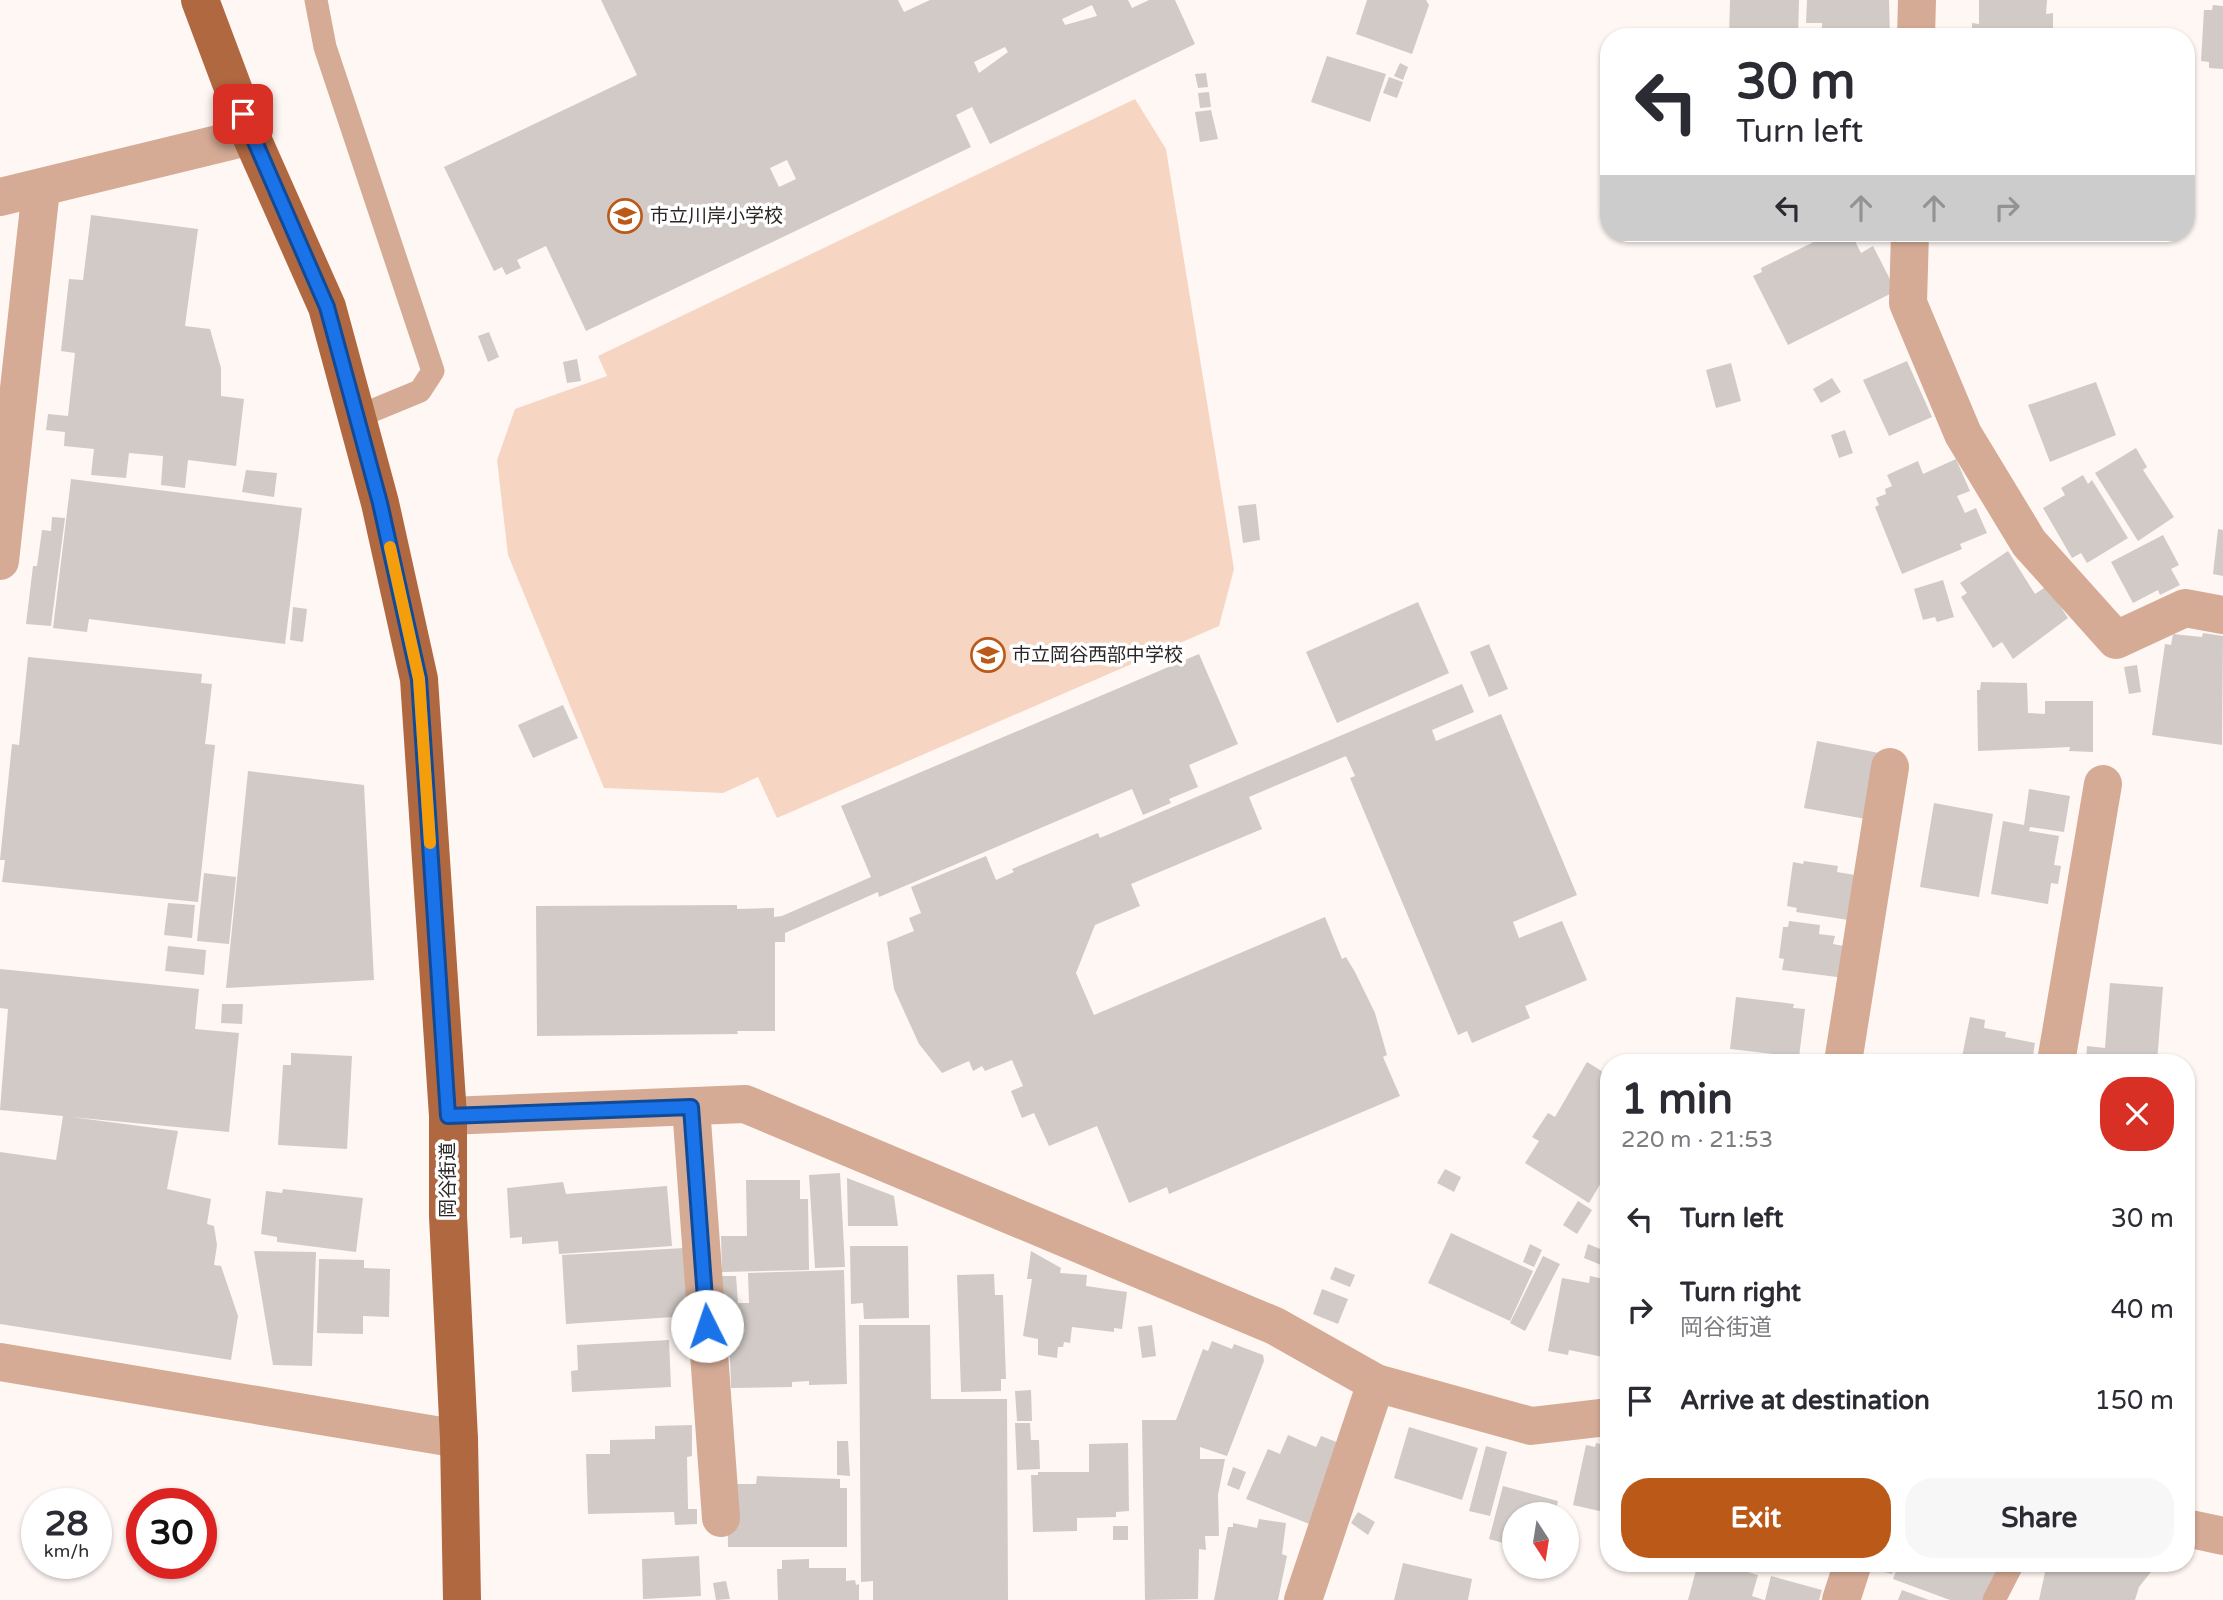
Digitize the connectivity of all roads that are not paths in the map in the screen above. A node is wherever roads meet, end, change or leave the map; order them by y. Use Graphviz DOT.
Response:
graph roads {
  1 [pos="200,0"];
  2 [pos="316,0"];
  3 [pos="1917,0"];
  4 [pos="1916,28"];
  5 [pos="251,136"];
  6 [pos="41,189"];
  7 [pos="0,197"];
  8 [pos="1910,242"];
  9 [pos="357,416"];
  10 [pos="0,561"];
  11 [pos="2223,615"];
  12 [pos="1890,767"];
  13 [pos="2104,785"];
  14 [pos="1844,1054"];
  15 [pos="2057,1054"];
  16 [pos="691,1107"];
  17 [pos="448,1116"];
  18 [pos="0,1362"];
  19 [pos="1376,1383"];
  20 [pos="1600,1418"];
  21 [pos="459,1439"];
  22 [pos="721,1518"];
  23 [pos="2195,1530"];
  24 [pos="2223,1536"];
  25 [pos="1850,1572"];
  26 [pos="2008,1572"];
  27 [pos="462,1600"];
  28 [pos="1303,1600"];
  29 [pos="1842,1600"];
  30 [pos="1994,1600"];
  1 -- 5 [label="main road, 岡谷街道"];
  2 -- 9 [label="lane"];
  3 -- 4 [label="street"];
  5 -- 6 [label="street"];
  5 -- 9 [label="main road, 岡谷街道"];
  6 -- 7 [label="street"];
  6 -- 10 [label="street"];
  8 -- 11 [label="street"];
  9 -- 17 [label="main road, 岡谷街道"];
  12 -- 14 [label="street"];
  13 -- 15 [label="street"];
  16 -- 17 [label="street"];
  16 -- 19 [label="street"];
  16 -- 22 [label="street"];
  17 -- 21 [label="main road, 岡谷街道"];
  18 -- 21 [label="street"];
  19 -- 20 [label="street"];
  19 -- 28 [label="street"];
  21 -- 27 [label="main road, 岡谷街道"];
  23 -- 24 [label="street"];
  25 -- 29 [label="street"];
  26 -- 30 [label="lane"];
}
